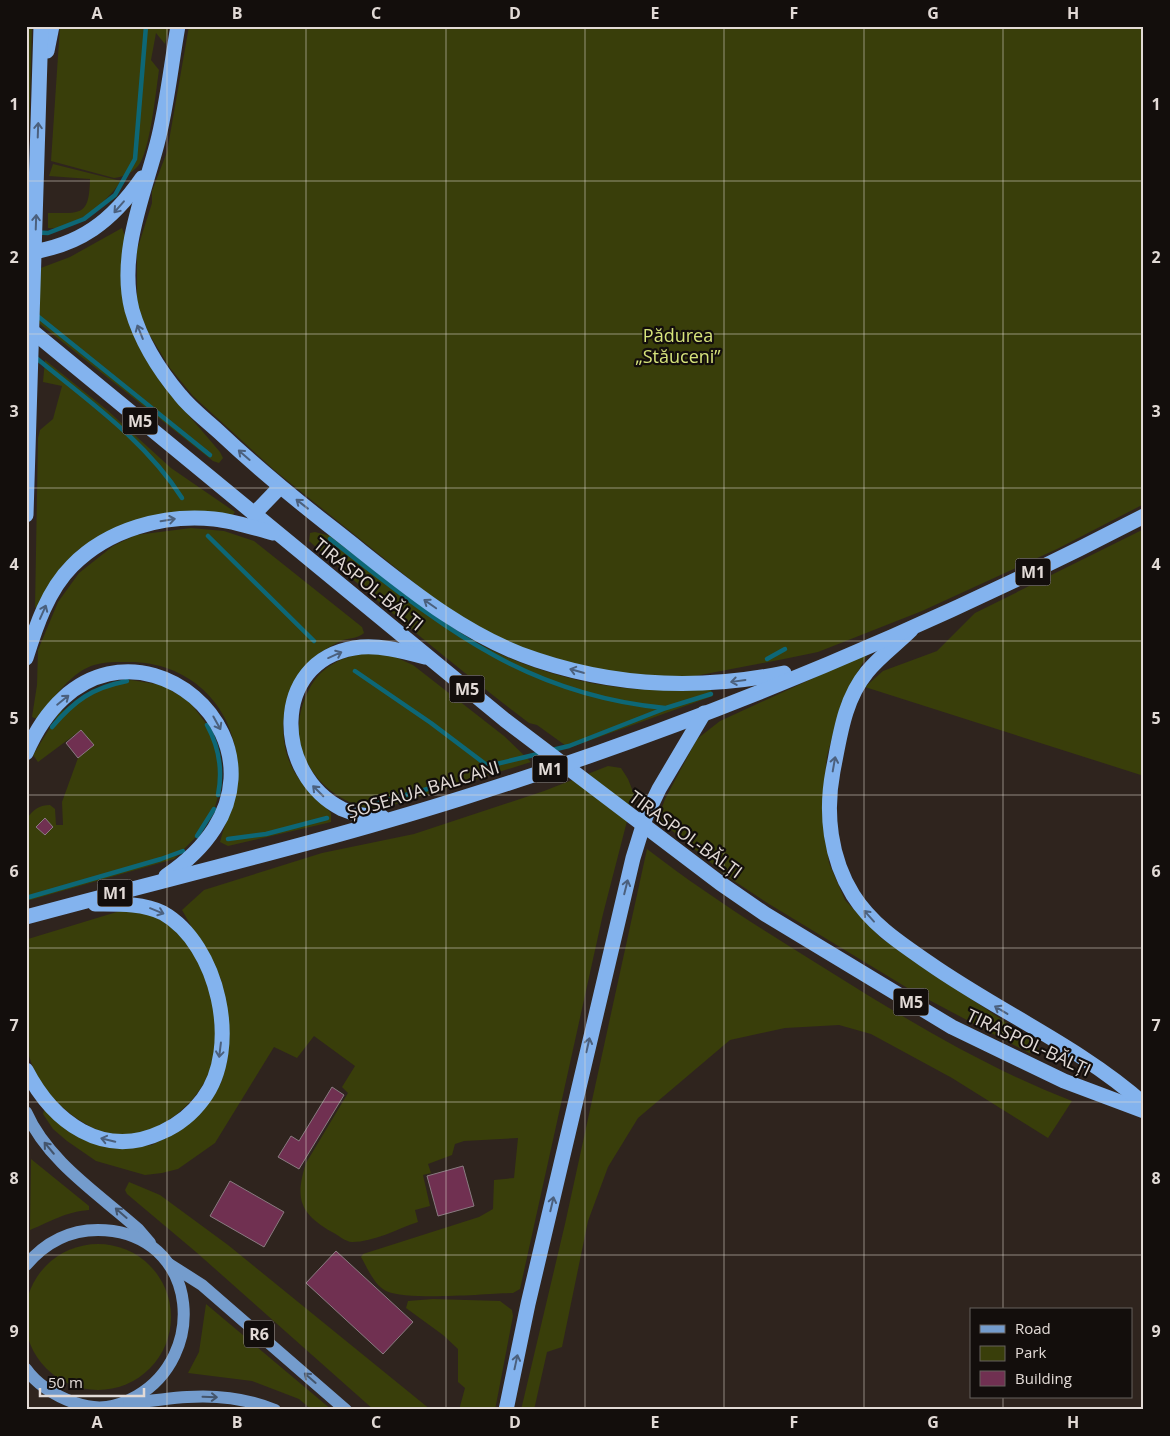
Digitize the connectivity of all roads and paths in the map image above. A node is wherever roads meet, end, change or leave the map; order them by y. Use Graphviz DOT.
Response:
graph roads {
  1 [pos="41,26"];
  2 [pos="52,26"];
  3 [pos="178,26"];
  4 [pos="40,86"];
  5 [pos="149,168"];
  6 [pos="26,253"];
  7 [pos="26,326"];
  8 [pos="280,487"];
  9 [pos="254,514"];
  10 [pos="26,515"];
  11 [pos="1144,516"];
  12 [pos="279,534"];
  13 [pos="920,623"];
  14 [pos="26,658"];
  15 [pos="429,658"];
  16 [pos="820,666"];
  17 [pos="704,713"];
  18 [pos="26,753"];
  19 [pos="394,818"];
  20 [pos="156,883"];
  21 [pos="74,904"];
  22 [pos="26,917"];
  23 [pos="26,1070"];
  24 [pos="1144,1104"];
  25 [pos="26,1112"];
  26 [pos="1144,1112"];
  27 [pos="154,1248"];
  28 [pos="169,1263"];
  29 [pos="26,1265"];
  30 [pos="26,1369"];
  31 [pos="126,1402"];
  32 [pos="100,1409"];
  33 [pos="275,1410"];
  34 [pos="346,1410"];
  35 [pos="506,1410"];
  1 -- 4 [label="highway"];
  2 -- 4 [label="highway"];
  3 -- 5 [label="highway"];
  10 -- 4 [label="highway, one-way"];
  5 -- 6 [label="highway, one-way"];
  8 -- 5 [label="highway, one-way"];
  7 -- 9 [label="highway, M5"];
  8 -- 9 [label="highway"];
  16 -- 8 [label="highway, one-way"];
  9 -- 12 [label="highway, TIRASPOL-BĂLȚI / M5"];
  11 -- 13 [label="highway, M1"];
  14 -- 12 [label="highway, one-way"];
  12 -- 15 [label="highway, TIRASPOL-BĂLȚI / M5"];
  13 -- 16 [label="highway, M1"];
  24 -- 13 [label="highway, one-way"];
  19 -- 15 [label="highway, one-way"];
  15 -- 26 [label="highway, TIRASPOL-BĂLȚI / M5"];
  16 -- 17 [label="highway, ȘOSEAUA BALCANI / M1"];
  17 -- 19 [label="highway, ȘOSEAUA BALCANI / M1"];
  35 -- 17 [label="highway, one-way"];
  18 -- 20 [label="highway, one-way"];
  19 -- 20 [label="highway, ȘOSEAUA BALCANI / M1"];
  20 -- 21 [label="highway, ȘOSEAUA BALCANI / M1"];
  21 -- 22 [label="highway, ȘOSEAUA BALCANI / M1"];
  21 -- 23 [label="highway, one-way"];
  27 -- 25 [label="main road, R6, one-way"];
  27 -- 28 [label="main road, R6"];
  27 -- 29 [label="main road, R6"];
  28 -- 31 [label="main road, R6"];
  34 -- 28 [label="main road, R6, one-way"];
  30 -- 32 [label="main road, R6"];
  31 -- 32 [label="main road, R6"];
  31 -- 33 [label="main road, R6, one-way"];
}
